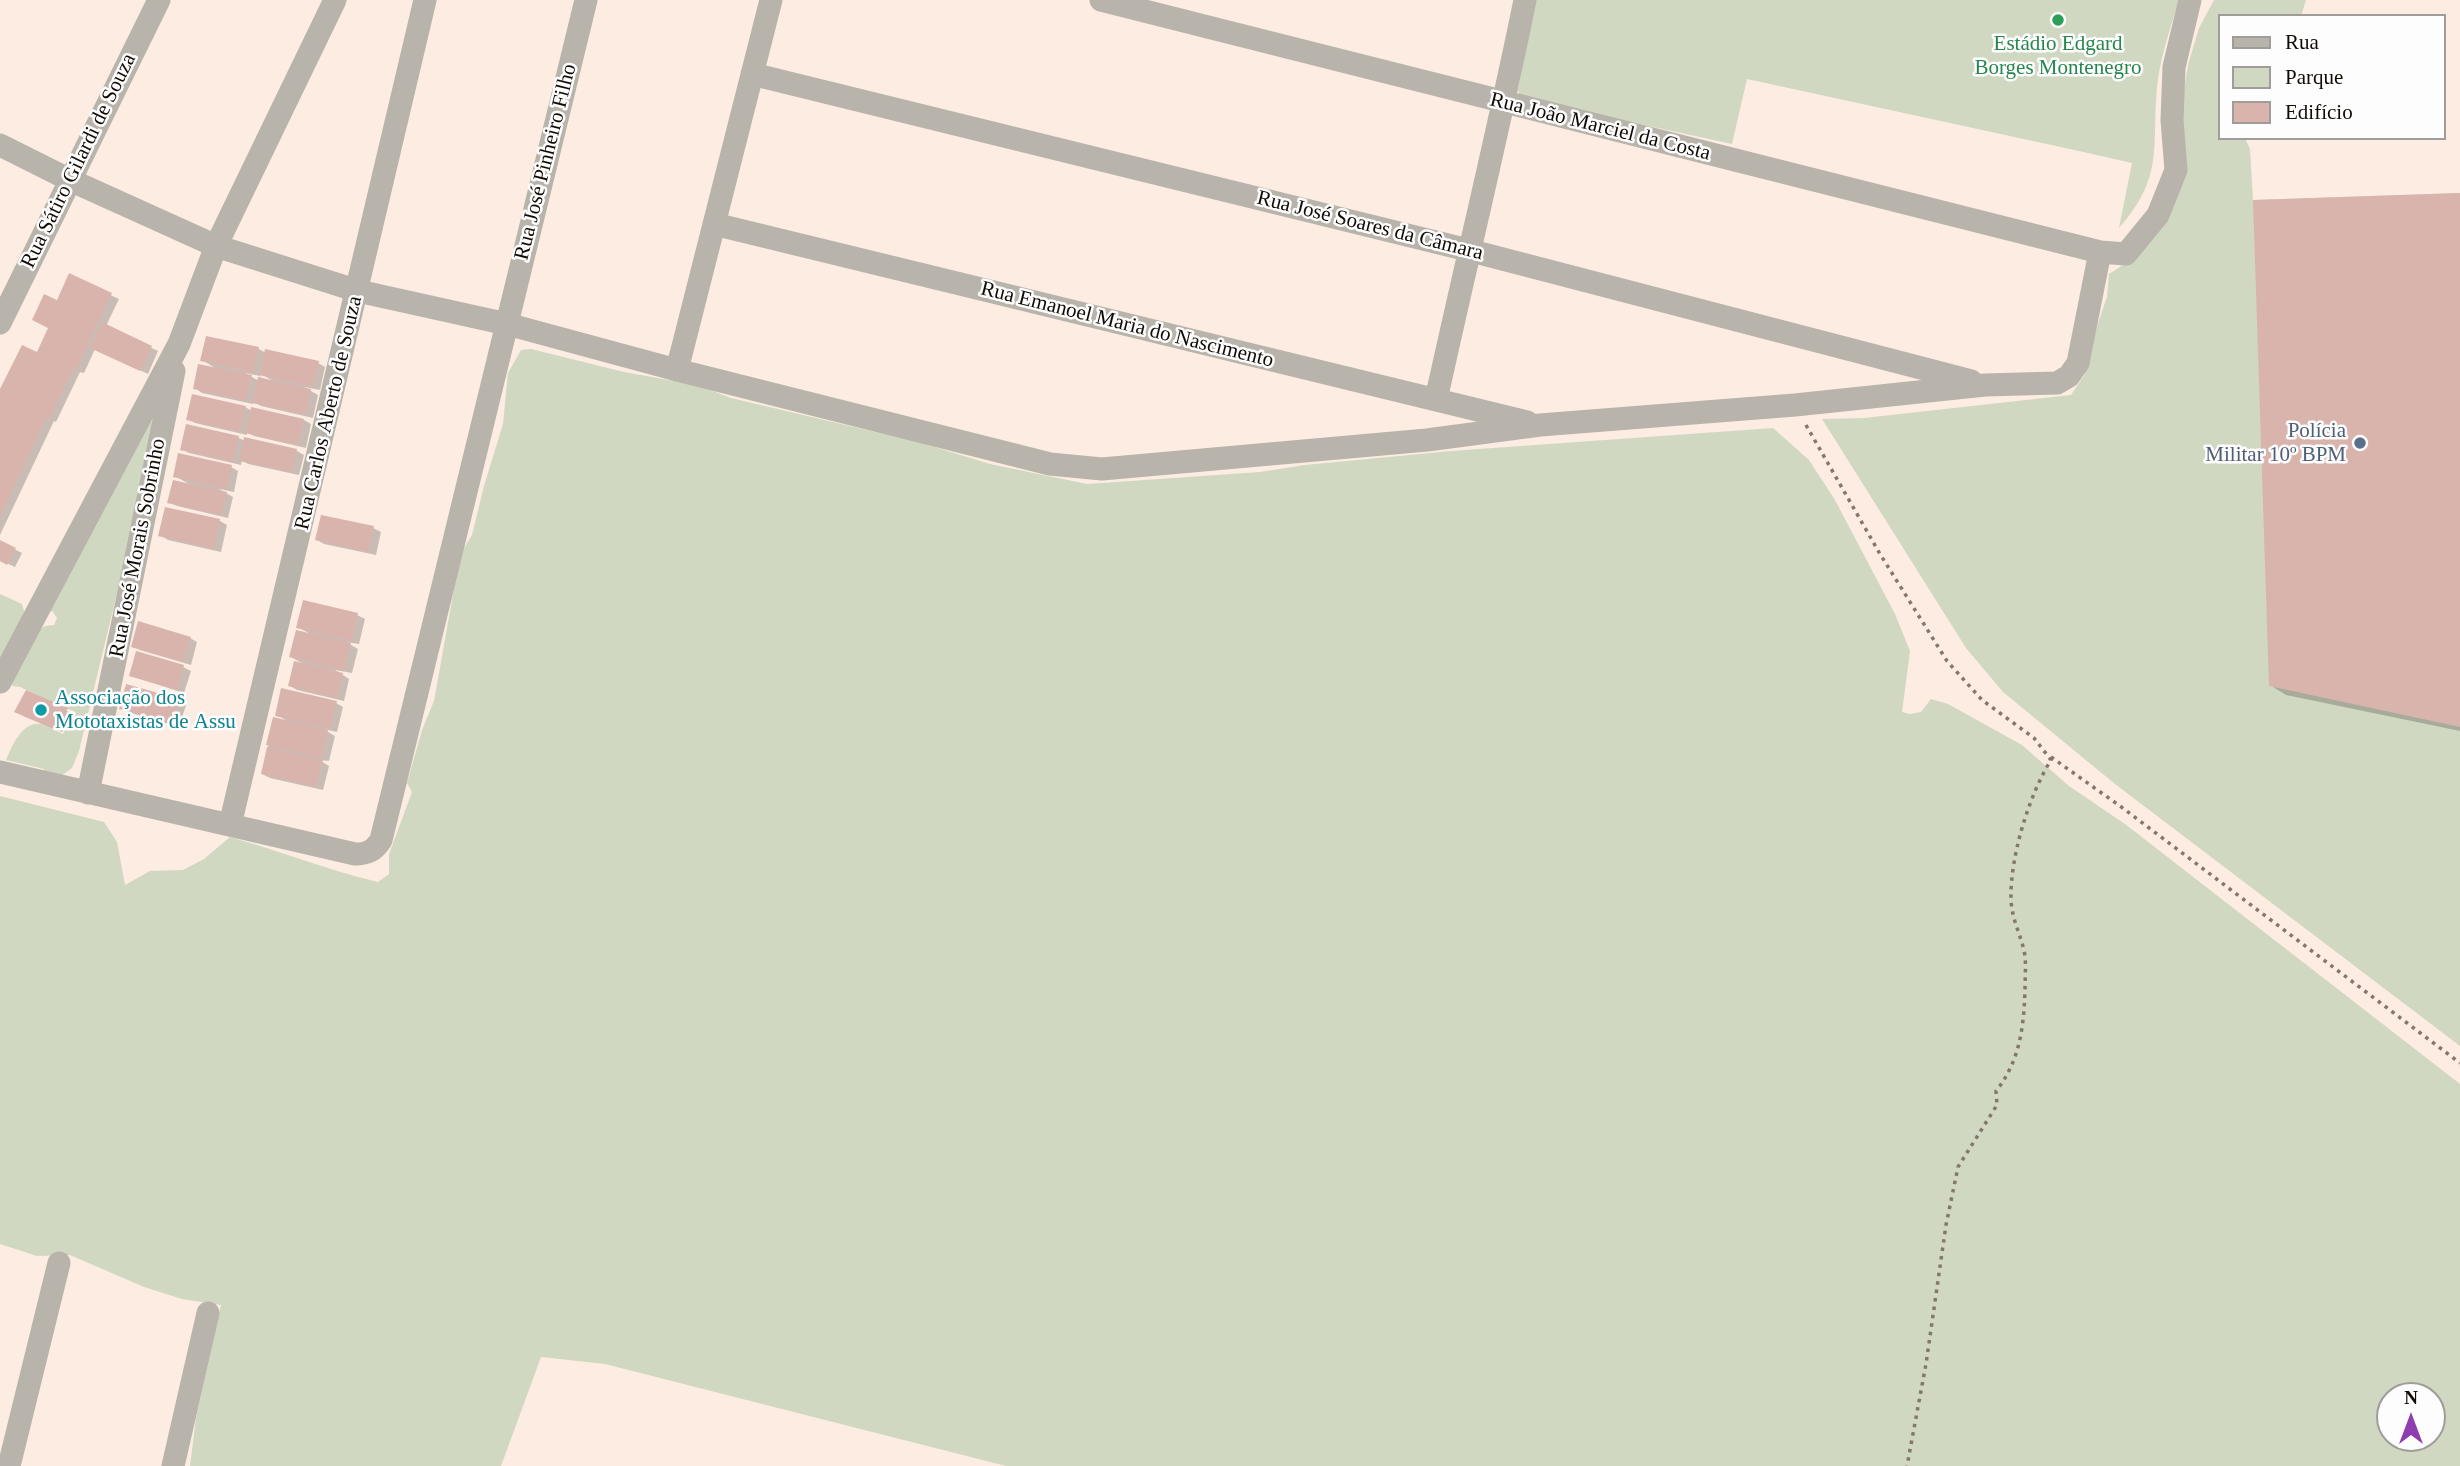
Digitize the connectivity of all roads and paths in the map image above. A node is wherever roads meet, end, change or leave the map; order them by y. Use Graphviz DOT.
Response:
graph roads {
  1 [pos="159,0"];
  2 [pos="335,0"];
  3 [pos="425,0"];
  4 [pos="586,0"];
  5 [pos="771,0"];
  6 [pos="1101,0"];
  7 [pos="1525,0"];
  8 [pos="2190,0"];
  9 [pos="752,74"];
  10 [pos="1505,103"];
  11 [pos="0,145"];
  12 [pos="70,180"];
  13 [pos="714,224"];
  14 [pos="216,246"];
  15 [pos="1468,250"];
  16 [pos="2100,252"];
  17 [pos="358,290"];
  18 [pos="0,323"];
  19 [pos="507,324"];
  20 [pos="179,344"];
  21 [pos="677,370"];
  22 [pos="1985,385"];
  23 [pos="1436,400"];
  24 [pos="1795,405"];
  25 [pos="1540,425"];
  26 [pos="0,682"];
  27 [pos="2047,754"];
  28 [pos="0,772"];
  29 [pos="88,793"];
  30 [pos="230,825"];
  31 [pos="2460,1063"];
  32 [pos="59,1263"];
  33 [pos="208,1313"];
  34 [pos="9,1466"];
  35 [pos="173,1466"];
  36 [pos="1907,1466"];
  1 -- 12 [label="street, Rua Sátiro Gilardi de Souza"];
  2 -- 14 [label="street"];
  3 -- 17 [label="street, Rua Carlos Aberto de Souza"];
  4 -- 19 [label="street, Rua José Pinheiro Filho"];
  5 -- 9 [label="street"];
  6 -- 10 [label="street, Rua João Marciel da Costa"];
  7 -- 10 [label="street"];
  8 -- 16 [label="street"];
  9 -- 13 [label="street"];
  9 -- 15 [label="street, Rua José Soares da Câmara"];
  10 -- 15 [label="street"];
  10 -- 16 [label="street, Rua João Marciel da Costa"];
  11 -- 12 [label="street"];
  12 -- 14 [label="street"];
  12 -- 18 [label="street, Rua Sátiro Gilardi de Souza"];
  13 -- 21 [label="street"];
  13 -- 23 [label="street, Rua Emanoel Maria do Nascimento"];
  14 -- 17 [label="street"];
  14 -- 20 [label="street"];
  15 -- 22 [label="street, Rua José Soares da Câmara"];
  15 -- 23 [label="street"];
  16 -- 22 [label="street"];
  17 -- 19 [label="street"];
  17 -- 30 [label="street, Rua Carlos Aberto de Souza"];
  19 -- 21 [label="street"];
  19 -- 30 [label="street, Rua José Pinheiro Filho"];
  20 -- 26 [label="street"];
  20 -- 29 [label="street, Rua José Morais Sobrinho"];
  21 -- 25 [label="street"];
  22 -- 24 [label="street"];
  23 -- 25 [label="street, Rua Emanoel Maria do Nascimento"];
  24 -- 25 [label="street"];
  24 -- 27 [label="path"];
  27 -- 31 [label="path"];
  27 -- 36 [label="path"];
  28 -- 29 [label="street, Rua José Pinheiro Filho"];
  29 -- 30 [label="street, Rua José Pinheiro Filho"];
  32 -- 34 [label="street"];
  33 -- 35 [label="street"];
}
